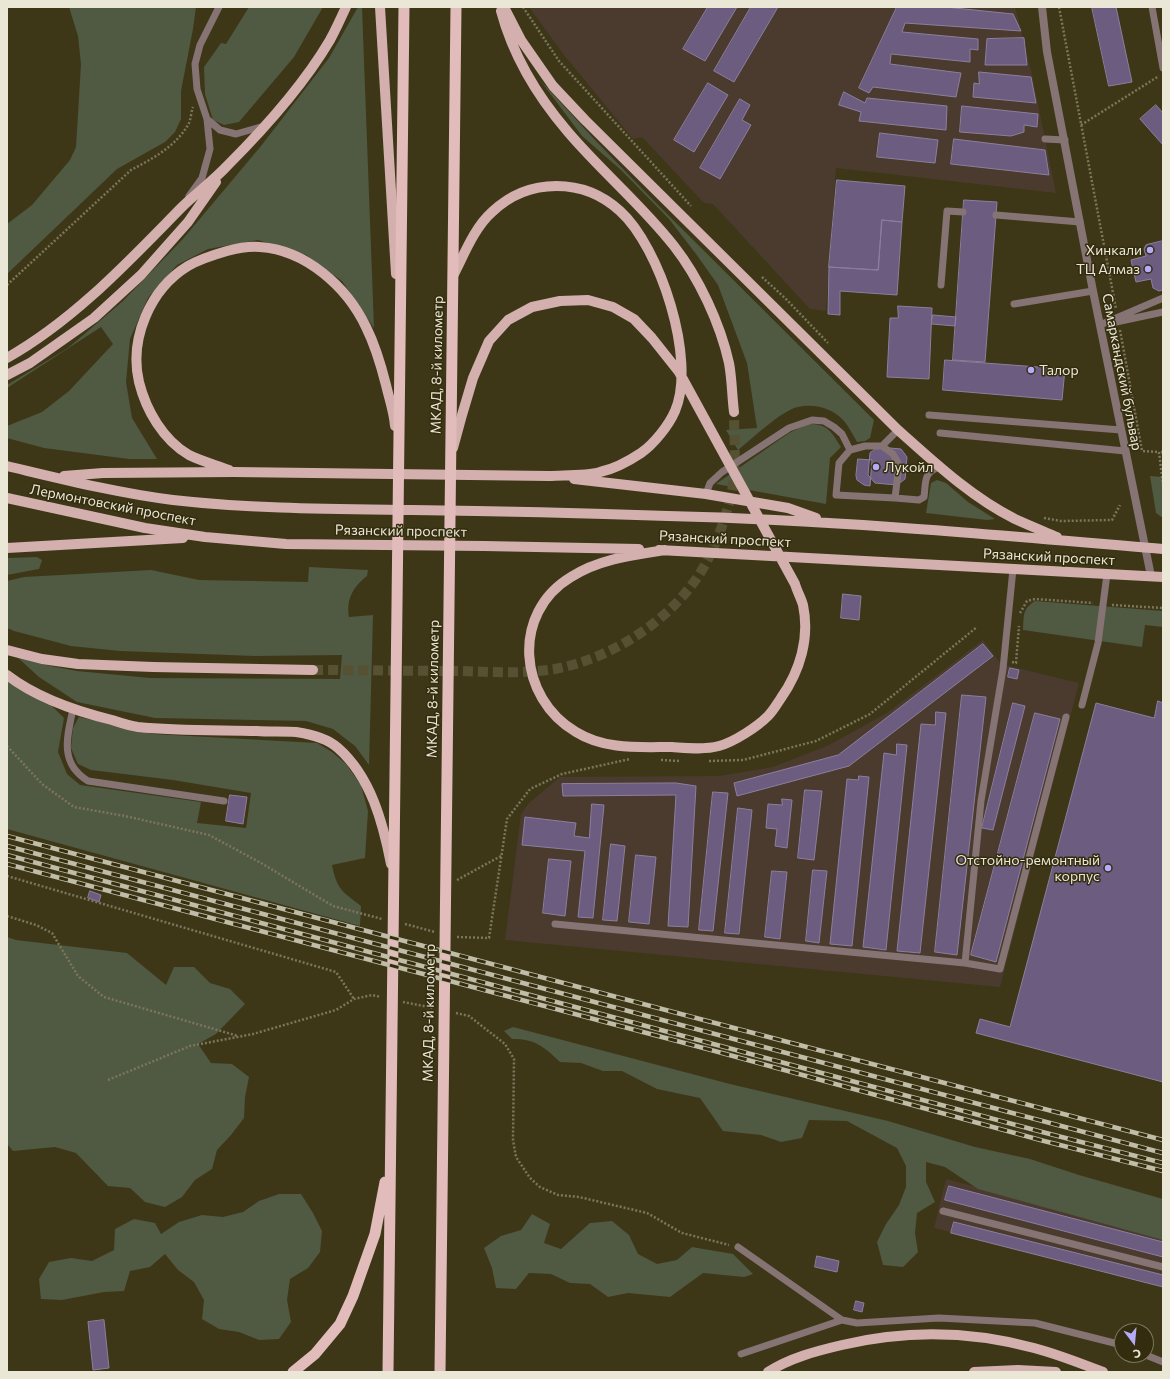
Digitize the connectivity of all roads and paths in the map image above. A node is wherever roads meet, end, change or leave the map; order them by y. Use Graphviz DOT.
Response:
graph roads {
  1 [pos="219,7"];
  2 [pos="346,7"];
  3 [pos="380,7"];
  4 [pos="404,7"];
  5 [pos="456,7"];
  6 [pos="500,7"];
  7 [pos="504,7"];
  8 [pos="523,7"];
  9 [pos="1042,7"];
  10 [pos="1060,7"];
  11 [pos="1152,7"];
  12 [pos="1163,68"];
  13 [pos="1163,73"];
  14 [pos="197,89"];
  15 [pos="207,119"];
  16 [pos="1081,125"];
  17 [pos="264,126"];
  18 [pos="1045,139"];
  19 [pos="1065,140"];
  20 [pos="227,167"];
  21 [pos="183,206"];
  22 [pos="694,210"];
  23 [pos="963,212"];
  24 [pos="996,215"];
  25 [pos="1080,222"];
  26 [pos="758,273"];
  27 [pos="453,276"];
  28 [pos="942,284"];
  29 [pos="7,285"];
  30 [pos="1093,291"];
  31 [pos="1163,298"];
  32 [pos="1014,304"];
  33 [pos="1163,312"];
  34 [pos="1118,320"];
  35 [pos="1100,325"];
  36 [pos="400,330"];
  37 [pos="829,344"];
  38 [pos="7,358"];
  39 [pos="7,376"];
  40 [pos="734,412"];
  41 [pos="929,415"];
  42 [pos="898,430"];
  43 [pos="1121,430"];
  44 [pos="940,433"];
  45 [pos="882,446"];
  46 [pos="850,450"];
  47 [pos="1125,451"];
  48 [pos="1159,452"];
  49 [pos="1163,452"];
  50 [pos="398,455"];
  51 [pos="451,456"];
  52 [pos="7,466"];
  53 [pos="940,467"];
  54 [pos="234,472"];
  55 [pos="549,476"];
  56 [pos="52,477"];
  57 [pos="1163,485"];
  58 [pos="706,494"];
  59 [pos="7,498"];
  60 [pos="895,498"];
  61 [pos="1120,504"];
  62 [pos="293,508"];
  63 [pos="1039,517"];
  64 [pos="828,522"];
  65 [pos="205,537"];
  66 [pos="1066,541"];
  67 [pos="286,544"];
  68 [pos="7,548"];
  69 [pos="1146,548"];
  70 [pos="1163,549"];
  71 [pos="665,550"];
  72 [pos="1013,569"];
  73 [pos="1107,574"];
  74 [pos="1151,576"];
  75 [pos="1163,577"];
  76 [pos="1104,604"];
  77 [pos="1163,608"];
  78 [pos="1020,618"];
  79 [pos="1019,625"];
  80 [pos="977,627"];
  81 [pos="7,650"];
  82 [pos="1004,662"];
  83 [pos="314,670"];
  84 [pos="7,675"];
  85 [pos="1082,705"];
  86 [pos="73,709"];
  87 [pos="1066,717"];
  88 [pos="7,746"];
  89 [pos="636,759"];
  90 [pos="658,760"];
  91 [pos="687,761"];
  92 [pos="708,761"];
  93 [pos="224,801"];
  94 [pos="501,856"];
  95 [pos="393,874"];
  96 [pos="7,876"];
  97 [pos="446,885"];
  98 [pos="7,916"];
  99 [pos="389,920"];
  100 [pos="403,924"];
  101 [pos="555,924"];
  102 [pos="439,932"];
  103 [pos="453,936"];
  104 [pos="965,963"];
  105 [pos="354,999"];
  106 [pos="240,1037"];
  107 [pos="390,1152"];
  108 [pos="944,1211"];
  109 [pos="738,1247"];
  110 [pos="1163,1267"];
  111 [pos="842,1320"];
  112 [pos="1114,1343"];
  113 [pos="741,1354"];
  114 [pos="293,1372"];
  115 [pos="388,1372"];
  116 [pos="440,1372"];
  117 [pos="768,1372"];
  118 [pos="974,1372"];
  119 [pos="1056,1372"];
  120 [pos="1103,1372"];
  1 -- 14 [label="lane"];
  2 -- 17 [label="main road"];
  3 -- 36 [label="main road"];
  4 -- 36 [label="highway"];
  5 -- 27 [label="highway, МКАД, 8-й километр"];
  6 -- 40 [label="main road"];
  7 -- 42 [label="main road"];
  8 -- 22 [label="path"];
  9 -- 19 [label="street, Самаркандский бульвар"];
  10 -- 16 [label="path"];
  11 -- 12 [label="lane"];
  13 -- 16 [label="path"];
  14 -- 15 [label="lane"];
  14 -- 29 [label="path"];
  15 -- 17 [label="lane"];
  15 -- 21 [label="lane"];
  16 -- 34 [label="path"];
  17 -- 20 [label="main road"];
  18 -- 19 [label="lane"];
  19 -- 25 [label="street, Самаркандский бульвар"];
  20 -- 21 [label="main road"];
  20 -- 39 [label="main road"];
  21 -- 38 [label="main road"];
  23 -- 28 [label="lane"];
  24 -- 25 [label="lane"];
  25 -- 30 [label="street, Самаркандский бульвар"];
  26 -- 37 [label="path"];
  27 -- 51 [label="highway, МКАД, 8-й километр"];
  27 -- 55 [label="main road"];
  30 -- 32 [label="lane"];
  30 -- 35 [label="street, Самаркандский бульвар"];
  31 -- 34 [label="lane"];
  33 -- 34 [label="lane"];
  34 -- 35 [label="lane"];
  34 -- 48 [label="path"];
  35 -- 43 [label="street, Самаркандский бульвар"];
  36 -- 50 [label="highway"];
  41 -- 43 [label="lane"];
  42 -- 45 [label="lane"];
  42 -- 53 [label="main road"];
  43 -- 47 [label="street, Самаркандский бульвар"];
  44 -- 47 [label="lane"];
  45 -- 46 [label="lane"];
  45 -- 60 [label="lane"];
  46 -- 58 [label="lane"];
  46 -- 60 [label="lane"];
  47 -- 69 [label="street, Самаркандский бульвар"];
  48 -- 49 [label="path"];
  48 -- 57 [label="path"];
  50 -- 54 [label="main road"];
  50 -- 95 [label="highway"];
  51 -- 71 [label="main road"];
  51 -- 97 [label="highway, МКАД, 8-й километр"];
  52 -- 56 [label="main road, Лермонтовский проспект"];
  53 -- 60 [label="lane"];
  53 -- 66 [label="main road"];
  54 -- 55 [label="main road"];
  54 -- 56 [label="main road"];
  55 -- 58 [label="main road"];
  56 -- 62 [label="main road, Лермонтовский проспект"];
  58 -- 64 [label="main road"];
  59 -- 65 [label="main road, Лермонтовский проспект"];
  61 -- 63 [label="path"];
  62 -- 64 [label="main road, Рязанский проспект"];
  64 -- 66 [label="main road, Рязанский проспект"];
  65 -- 67 [label="main road, Лермонтовский проспект"];
  65 -- 68 [label="main road"];
  66 -- 69 [label="main road, Рязанский проспект"];
  67 -- 71 [label="main road, Рязанский проспект"];
  69 -- 70 [label="main road, Рязанский проспект"];
  69 -- 74 [label="street, Самаркандский бульвар"];
  71 -- 72 [label="main road, Рязанский проспект"];
  72 -- 73 [label="main road, Рязанский проспект"];
  72 -- 82 [label="lane"];
  73 -- 74 [label="main road, Рязанский проспект"];
  73 -- 76 [label="lane"];
  74 -- 75 [label="main road, Рязанский проспект"];
  76 -- 77 [label="path"];
  76 -- 78 [label="path"];
  76 -- 85 [label="lane"];
  79 -- 82 [label="path"];
  80 -- 92 [label="path"];
  81 -- 83 [label="main road"];
  82 -- 104 [label="lane"];
  84 -- 86 [label="main road"];
  86 -- 93 [label="lane"];
  86 -- 95 [label="main road"];
  87 -- 104 [label="lane"];
  88 -- 99 [label="path"];
  89 -- 94 [label="path"];
  90 -- 91 [label="path"];
  94 -- 97 [label="path"];
  94 -- 103 [label="path"];
  95 -- 107 [label="highway"];
  96 -- 105 [label="path"];
  97 -- 116 [label="highway, МКАД, 8-й километр"];
  98 -- 106 [label="path"];
  100 -- 102 [label="path"];
  101 -- 104 [label="lane"];
  107 -- 114 [label="highway"];
  107 -- 115 [label="highway"];
  108 -- 110 [label="lane"];
  109 -- 111 [label="lane"];
  111 -- 112 [label="lane"];
  111 -- 113 [label="lane"];
  117 -- 120 [label="main road"];
  118 -- 119 [label="main road"];
}
